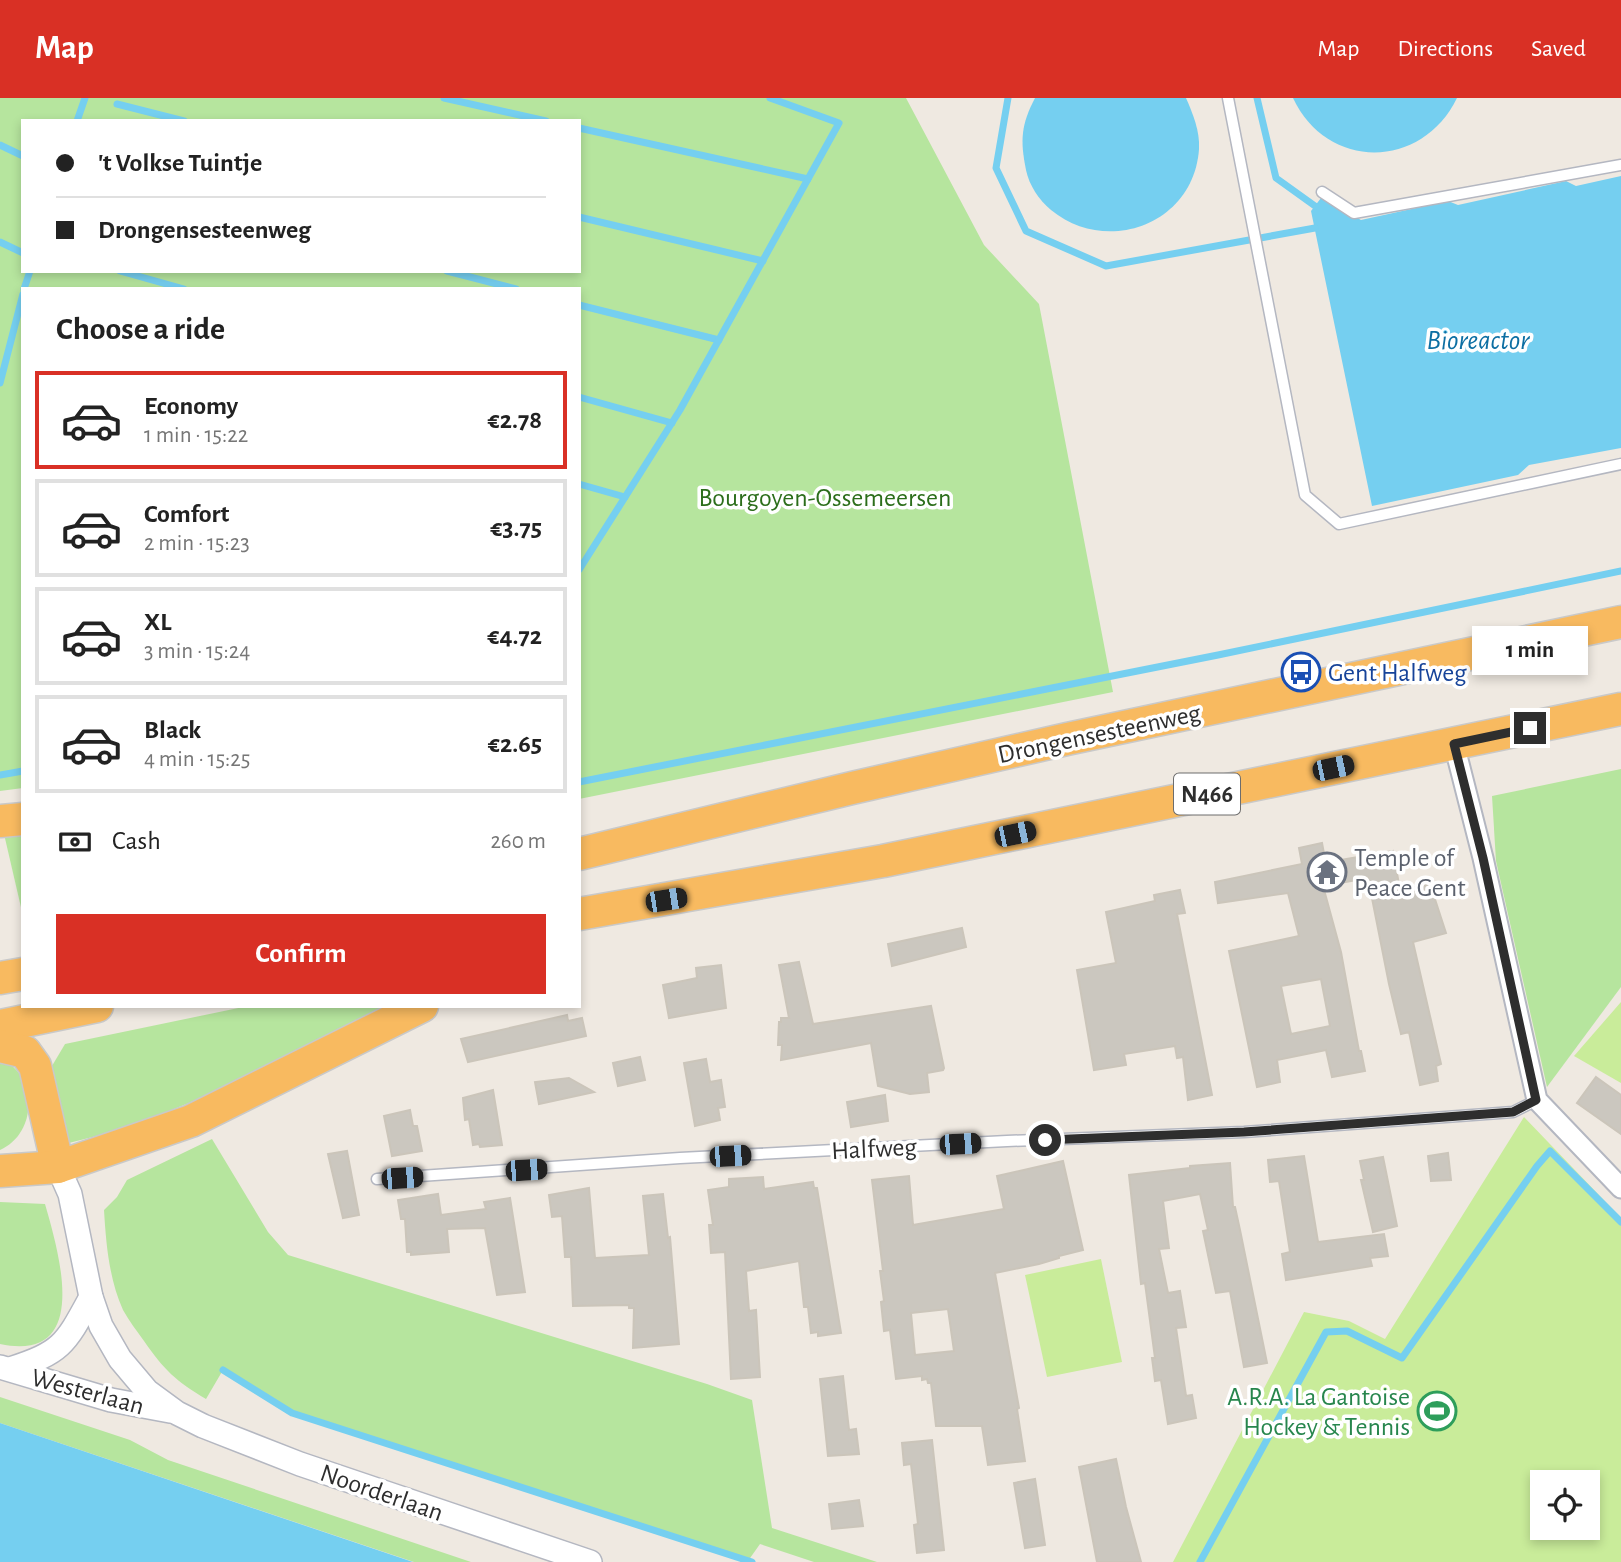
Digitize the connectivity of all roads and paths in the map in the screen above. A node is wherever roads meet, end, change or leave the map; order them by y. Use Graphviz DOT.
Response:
graph roads {
  1 [pos="1228,98"];
  2 [pos="1621,165"];
  3 [pos="1322,192"];
  4 [pos="1621,464"];
  5 [pos="1621,622"];
  6 [pos="1621,709"];
  7 [pos="1454,744"];
  8 [pos="21,819"];
  9 [pos="0,821"];
  10 [pos="583,851"];
  11 [pos="585,916"];
  12 [pos="21,974"];
  13 [pos="0,978"];
  14 [pos="93,1008"];
  15 [pos="418,1008"];
  16 [pos="0,1026"];
  17 [pos="37,1034"];
  18 [pos="0,1046"];
  19 [pos="1536,1100"];
  20 [pos="58,1167"];
  21 [pos="0,1171"];
  22 [pos="377,1179"];
  23 [pos="1621,1188"];
  24 [pos="91,1297"];
  25 [pos="5,1368"];
  26 [pos="177,1413"];
  27 [pos="590,1562"];
  1 -- 4 [label="lane"];
  2 -- 3 [label="lane"];
  5 -- 10 [label="highway, Drongensesteenweg"];
  6 -- 7 [label="highway, N466"];
  7 -- 11 [label="highway, N466"];
  7 -- 19 [label="street"];
  8 -- 9 [label="highway"];
  12 -- 13 [label="highway"];
  14 -- 17 [label="highway"];
  15 -- 20 [label="highway"];
  16 -- 17 [label="highway"];
  17 -- 18 [label="highway"];
  17 -- 20 [label="highway"];
  19 -- 22 [label="lane, Halfweg"];
  19 -- 23 [label="street"];
  20 -- 21 [label="highway"];
  20 -- 24 [label="street"];
  24 -- 25 [label="street"];
  24 -- 26 [label="street"];
  25 -- 26 [label="street, Westerlaan"];
  26 -- 27 [label="street, Noorderlaan"];
}
